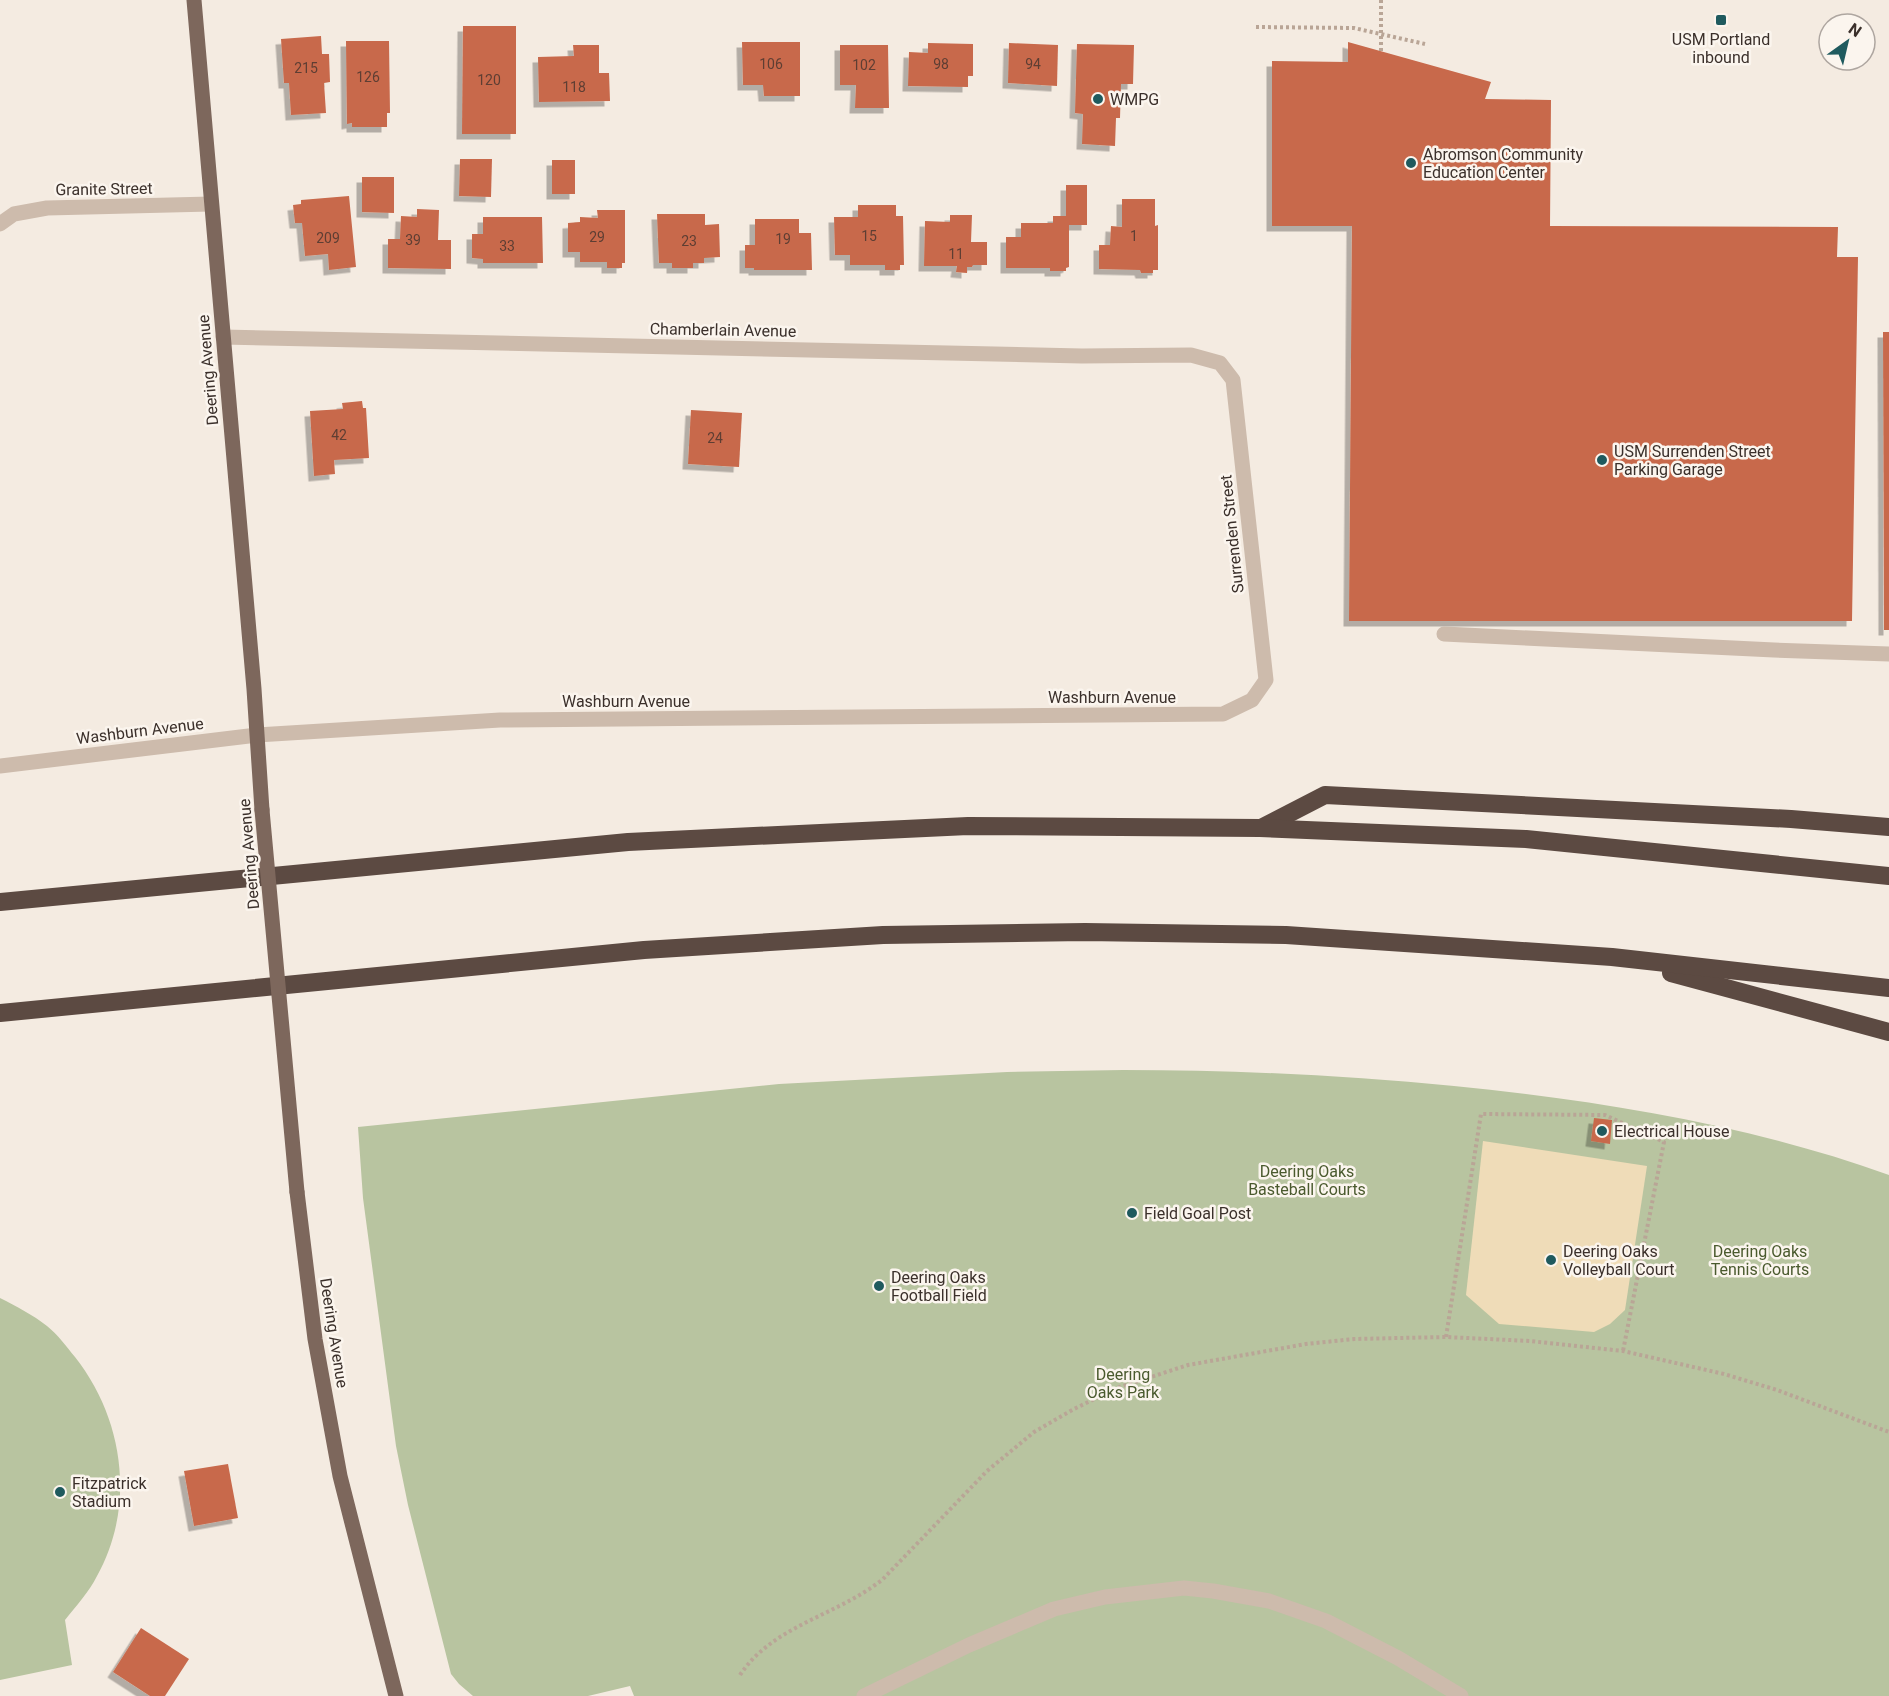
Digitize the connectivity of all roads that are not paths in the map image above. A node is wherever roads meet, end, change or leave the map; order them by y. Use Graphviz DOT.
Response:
graph roads {
  1 [pos="194,0"];
  2 [pos="211,204"];
  3 [pos="7,213"];
  4 [pos="0,224"];
  5 [pos="223,338"];
  6 [pos="1221,363"];
  7 [pos="1444,633"];
  8 [pos="1889,654"];
  9 [pos="1252,700"];
  10 [pos="257,735"];
  11 [pos="0,766"];
  12 [pos="1889,827"];
  13 [pos="1260,828"];
  14 [pos="1889,876"];
  15 [pos="0,902"];
  16 [pos="1612,957"];
  17 [pos="1889,988"];
  18 [pos="0,1013"];
  19 [pos="1889,1032"];
  20 [pos="396,1696"];
  21 [pos="864,1696"];
  22 [pos="1461,1696"];
  1 -- 2 [label="main road, Deering Avenue"];
  2 -- 3 [label="street, Granite Street"];
  2 -- 5 [label="main road, Deering Avenue"];
  3 -- 4 [label="street, Granite Street"];
  5 -- 6 [label="street, Chamberlain Avenue"];
  5 -- 10 [label="main road, Deering Avenue"];
  6 -- 9 [label="street, Surrenden Street"];
  7 -- 8 [label="street"];
  9 -- 10 [label="street, Washburn Avenue"];
  10 -- 11 [label="street, Washburn Avenue"];
  10 -- 20 [label="main road, Deering Avenue, bridge"];
  12 -- 13 [label="highway"];
  13 -- 14 [label="highway"];
  13 -- 15 [label="highway"];
  16 -- 17 [label="highway"];
  16 -- 18 [label="highway"];
  16 -- 19 [label="highway"];
  21 -- 22 [label="street"];
}
